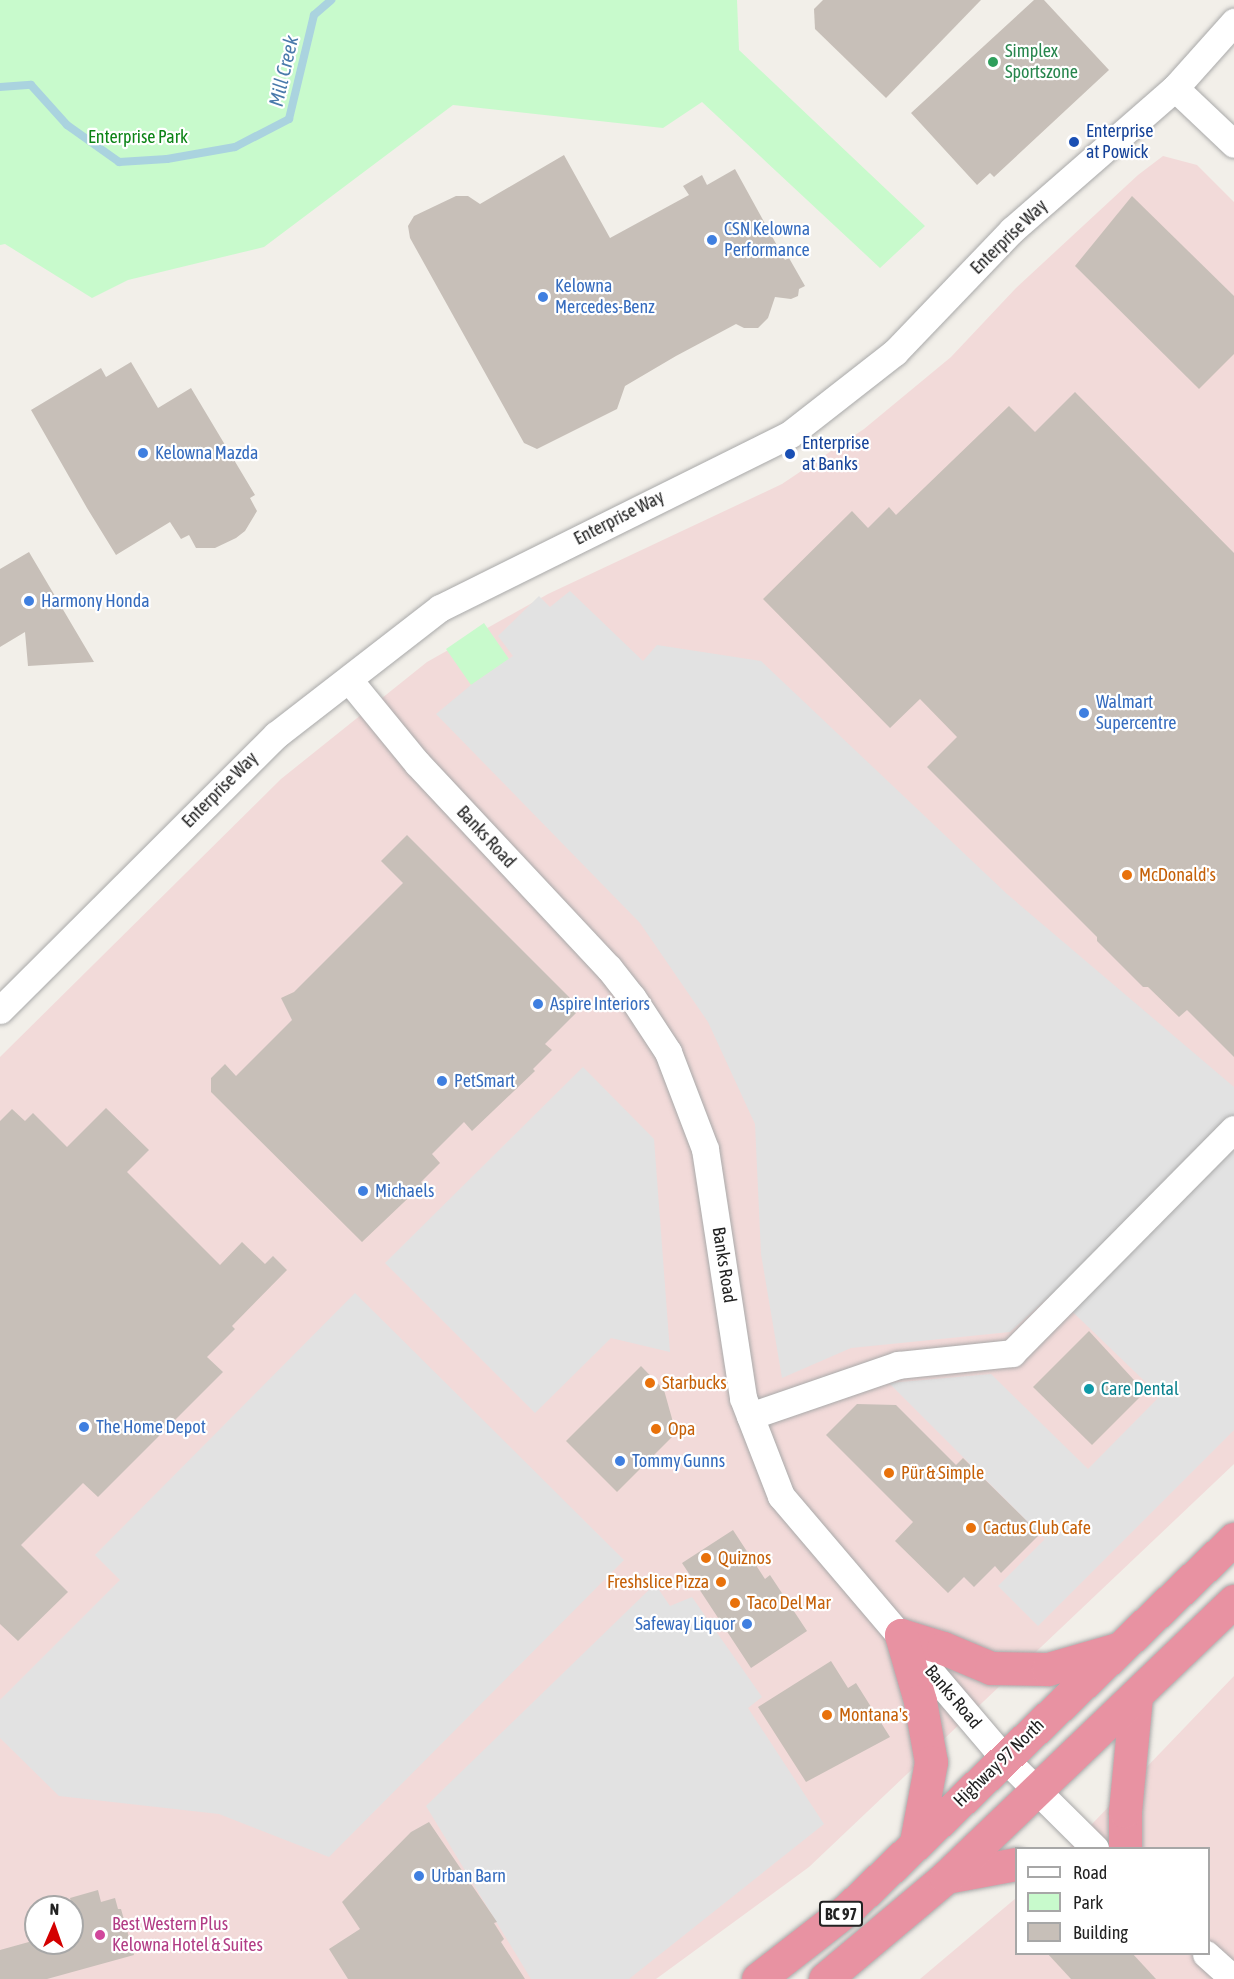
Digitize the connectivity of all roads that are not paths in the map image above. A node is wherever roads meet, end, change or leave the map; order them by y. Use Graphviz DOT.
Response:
graph roads {
  1 [pos="1234,22"];
  2 [pos="1175,87"];
  3 [pos="1234,144"];
  4 [pos="349,680"];
  5 [pos="0,1010"];
  6 [pos="1234,1129"];
  7 [pos="750,1416"];
  8 [pos="1234,1539"];
  9 [pos="1234,1601"];
  10 [pos="901,1635"];
  11 [pos="1119,1649"];
  12 [pos="1136,1696"];
  13 [pos="1004,1758"];
  14 [pos="1036,1790"];
  15 [pos="916,1842"];
  16 [pos="1094,1847"];
  17 [pos="1125,1847"];
  18 [pos="1015,1864"];
  19 [pos="946,1877"];
  20 [pos="1208,1955"];
  21 [pos="758,1979"];
  22 [pos="825,1979"];
  23 [pos="1234,1979"];
  1 -- 2 [label="street, Enterprise Way"];
  2 -- 3 [label="street"];
  2 -- 4 [label="street, Enterprise Way"];
  4 -- 5 [label="street, Enterprise Way"];
  4 -- 7 [label="street, Banks Road"];
  6 -- 7 [label="street"];
  7 -- 10 [label="street, Banks Road"];
  8 -- 11 [label="highway, Highway 97 North / BC 97"];
  9 -- 12 [label="highway, BC 97"];
  10 -- 11 [label="highway"];
  10 -- 13 [label="street, Banks Road"];
  10 -- 15 [label="highway"];
  11 -- 13 [label="highway, Highway 97 North / BC 97"];
  12 -- 14 [label="highway, BC 97"];
  12 -- 17 [label="highway"];
  13 -- 14 [label="street, Banks Road"];
  13 -- 15 [label="highway, Highway 97 North / BC 97"];
  14 -- 16 [label="street, Banks Road"];
  14 -- 19 [label="highway, BC 97"];
  15 -- 21 [label="highway, Highway 97 North / BC 97"];
  18 -- 19 [label="highway"];
  19 -- 22 [label="highway, BC 97"];
  20 -- 23 [label="street"];
}
